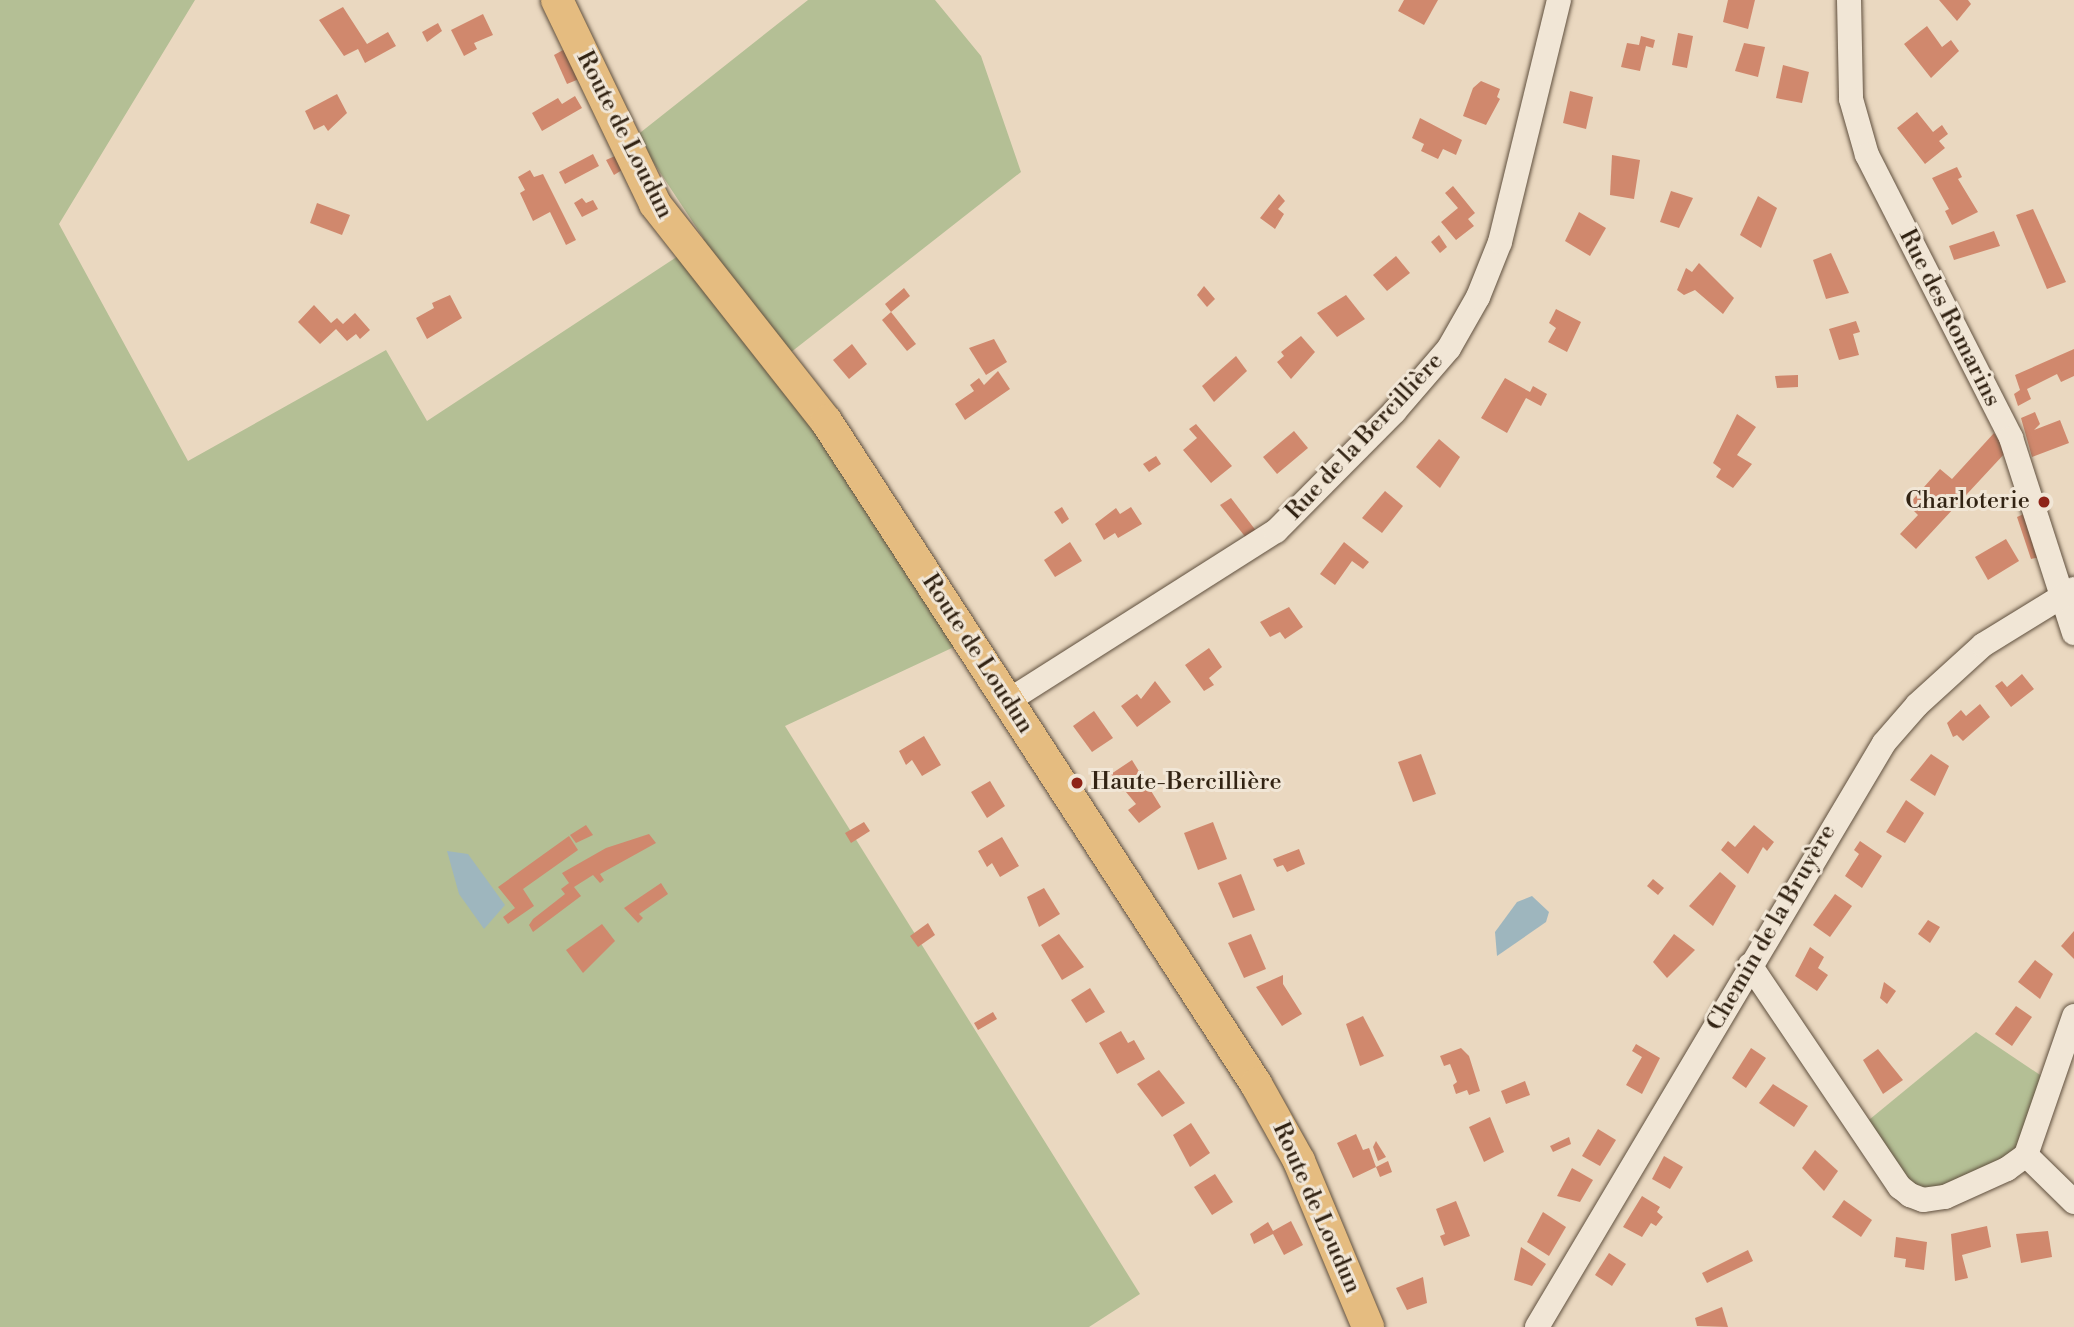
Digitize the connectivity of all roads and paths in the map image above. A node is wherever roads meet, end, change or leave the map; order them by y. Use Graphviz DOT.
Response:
graph roads {
  1 [pos="557,0"];
  2 [pos="1559,0"];
  3 [pos="1849,0"];
  4 [pos="2069,592"];
  5 [pos="2074,633"];
  6 [pos="1008,701"];
  7 [pos="1750,965"];
  8 [pos="2074,1016"];
  9 [pos="2026,1155"];
  10 [pos="2074,1202"];
  11 [pos="1368,1327"];
  12 [pos="1537,1327"];
  1 -- 6 [label="main road, Route de Loudun"];
  2 -- 6 [label="street, Rue de la Bercillière"];
  3 -- 4 [label="street, Rue des Romarins"];
  4 -- 5 [label="street, Rue des Romarins"];
  4 -- 7 [label="street, Chemin de la Bruyère"];
  6 -- 11 [label="main road, Route de Loudun"];
  7 -- 9 [label="street"];
  7 -- 12 [label="street, Chemin de la Bruyère"];
  8 -- 9 [label="street"];
  9 -- 10 [label="street"];
}
